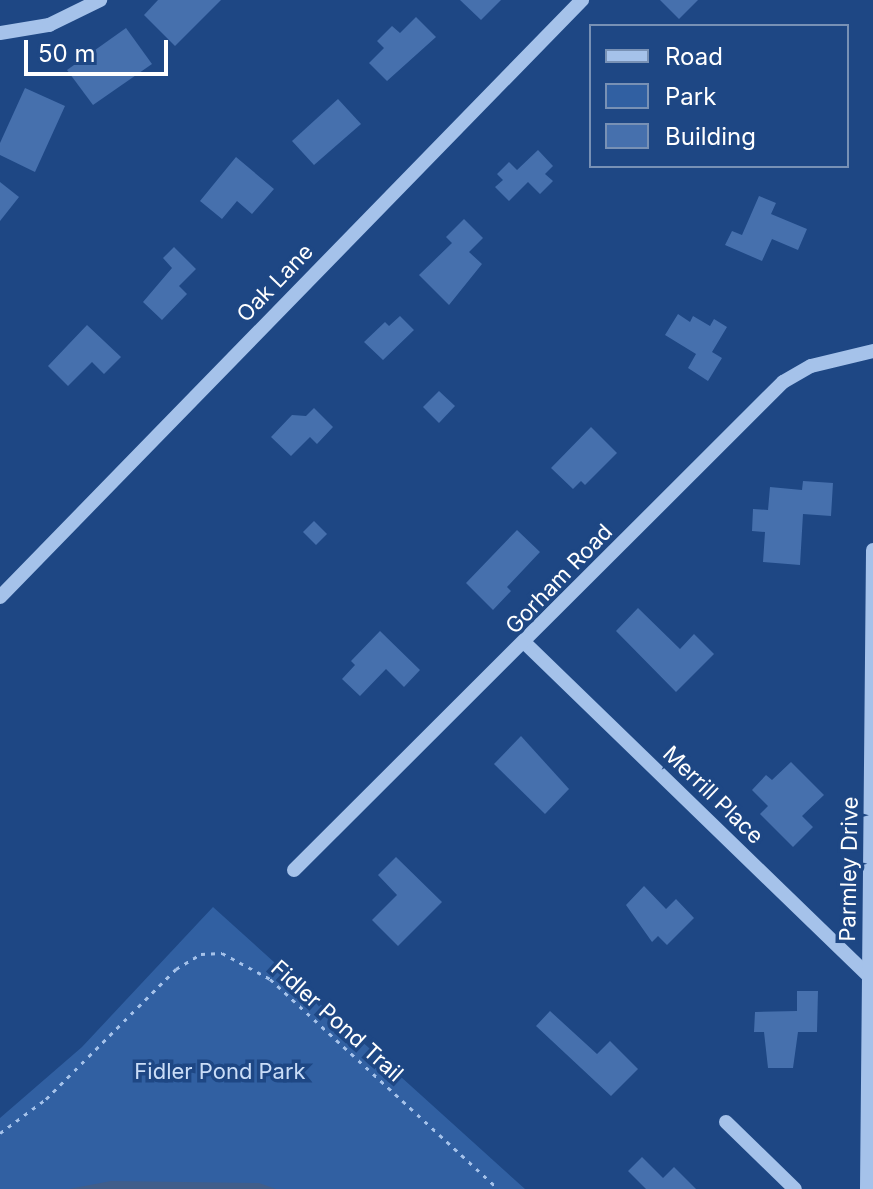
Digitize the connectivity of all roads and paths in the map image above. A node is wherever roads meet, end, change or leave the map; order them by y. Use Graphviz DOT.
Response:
graph roads {
  1 [pos="100,0"];
  2 [pos="582,0"];
  3 [pos="0,33"];
  4 [pos="873,351"];
  5 [pos="873,550"];
  6 [pos="0,597"];
  7 [pos="526,644"];
  8 [pos="294,870"];
  9 [pos="870,977"];
  10 [pos="726,1122"];
  11 [pos="0,1133"];
  12 [pos="498,1189"];
  13 [pos="795,1189"];
  14 [pos="867,1189"];
  1 -- 3 [label="street"];
  2 -- 6 [label="street, Oak Lane"];
  4 -- 7 [label="street, Gorham Road"];
  5 -- 9 [label="street, Parmley Drive"];
  7 -- 8 [label="street, Gorham Road"];
  7 -- 9 [label="street, Merrill Place"];
  9 -- 14 [label="street, Parmley Drive"];
  10 -- 13 [label="street"];
  11 -- 12 [label="path, Fidler Pond Trail"];
}
